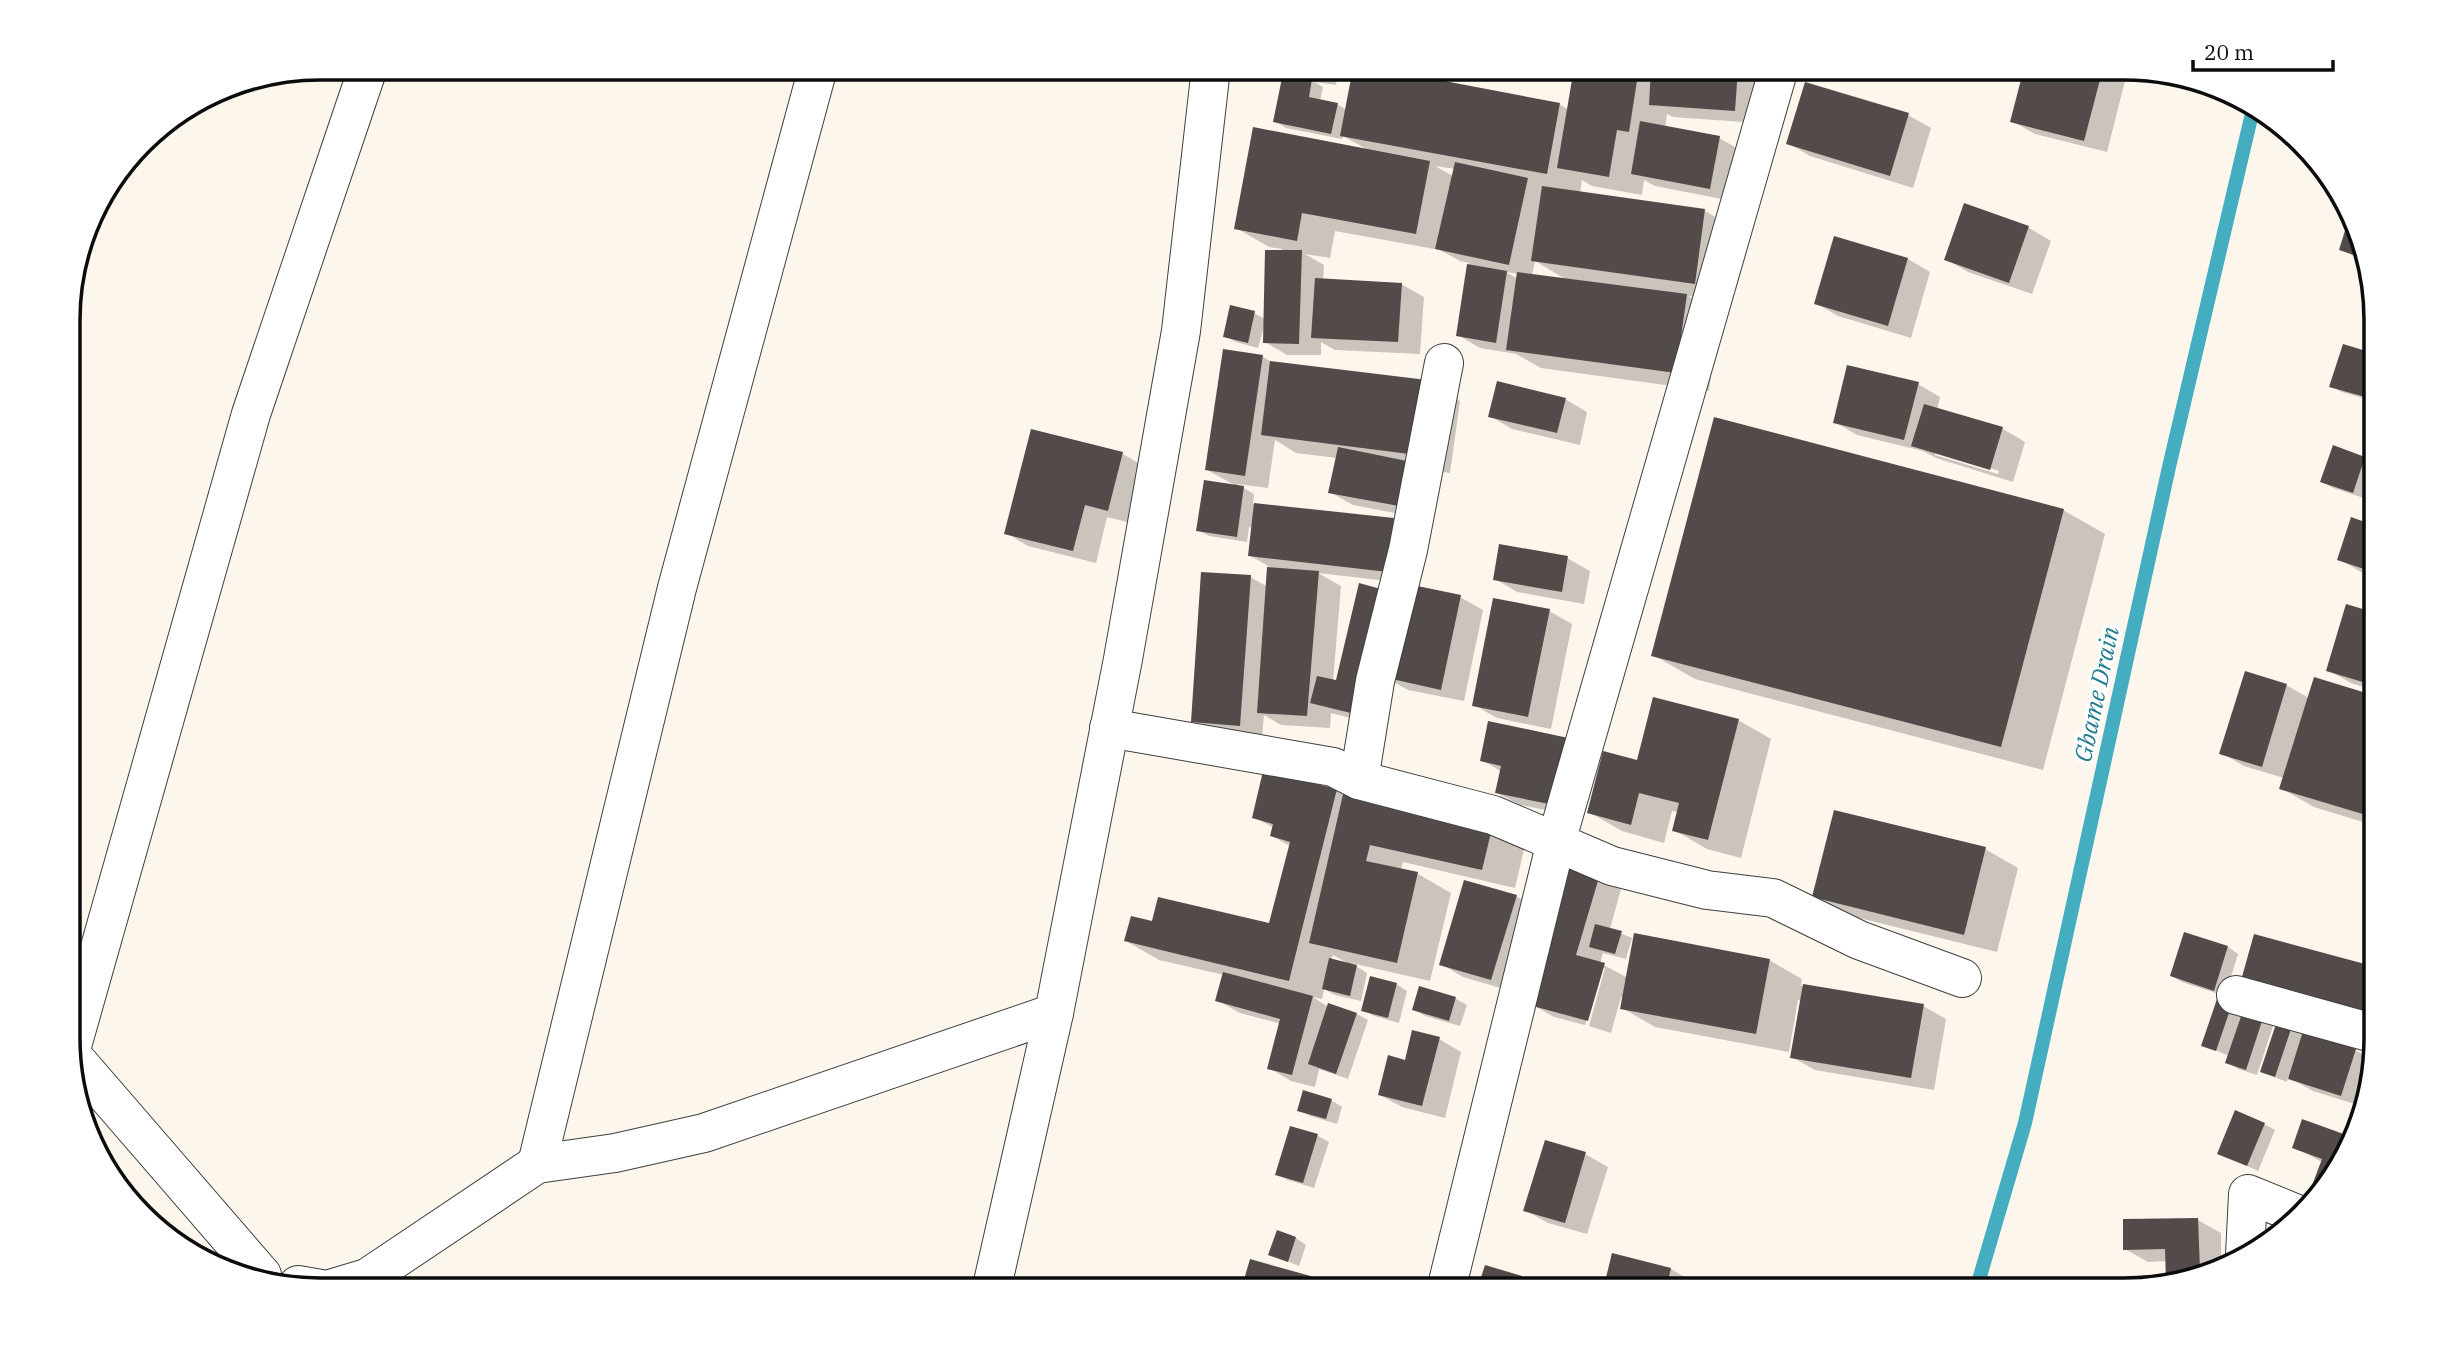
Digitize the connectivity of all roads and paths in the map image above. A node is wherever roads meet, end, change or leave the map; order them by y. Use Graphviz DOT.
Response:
graph roads {
  1 [pos="1775,80"];
  2 [pos="364,81"];
  3 [pos="815,81"];
  4 [pos="1210,81"];
  5 [pos="1444,363"];
  6 [pos="1109,728"];
  7 [pos="1359,780"];
  8 [pos="1556,842"];
  9 [pos="1962,978"];
  10 [pos="2236,996"];
  11 [pos="1054,1013"];
  12 [pos="80,1018"];
  13 [pos="2364,1031"];
  14 [pos="83,1068"];
  15 [pos="537,1164"];
  16 [pos="2291,1211"];
  17 [pos="2245,1245"];
  18 [pos="258,1270"];
  19 [pos="367,1278"];
  20 [pos="994,1278"];
  21 [pos="1449,1278"];
  1 -- 8 [label="street"];
  2 -- 12 [label="street"];
  3 -- 15 [label="street"];
  4 -- 6 [label="street"];
  5 -- 7 [label="street"];
  6 -- 7 [label="street"];
  6 -- 11 [label="street"];
  7 -- 8 [label="street"];
  8 -- 9 [label="street"];
  8 -- 21 [label="street"];
  10 -- 13 [label="street"];
  11 -- 15 [label="street"];
  11 -- 20 [label="street"];
  14 -- 18 [label="street"];
  15 -- 19 [label="street"];
  16 -- 17 [label="street"];
}
